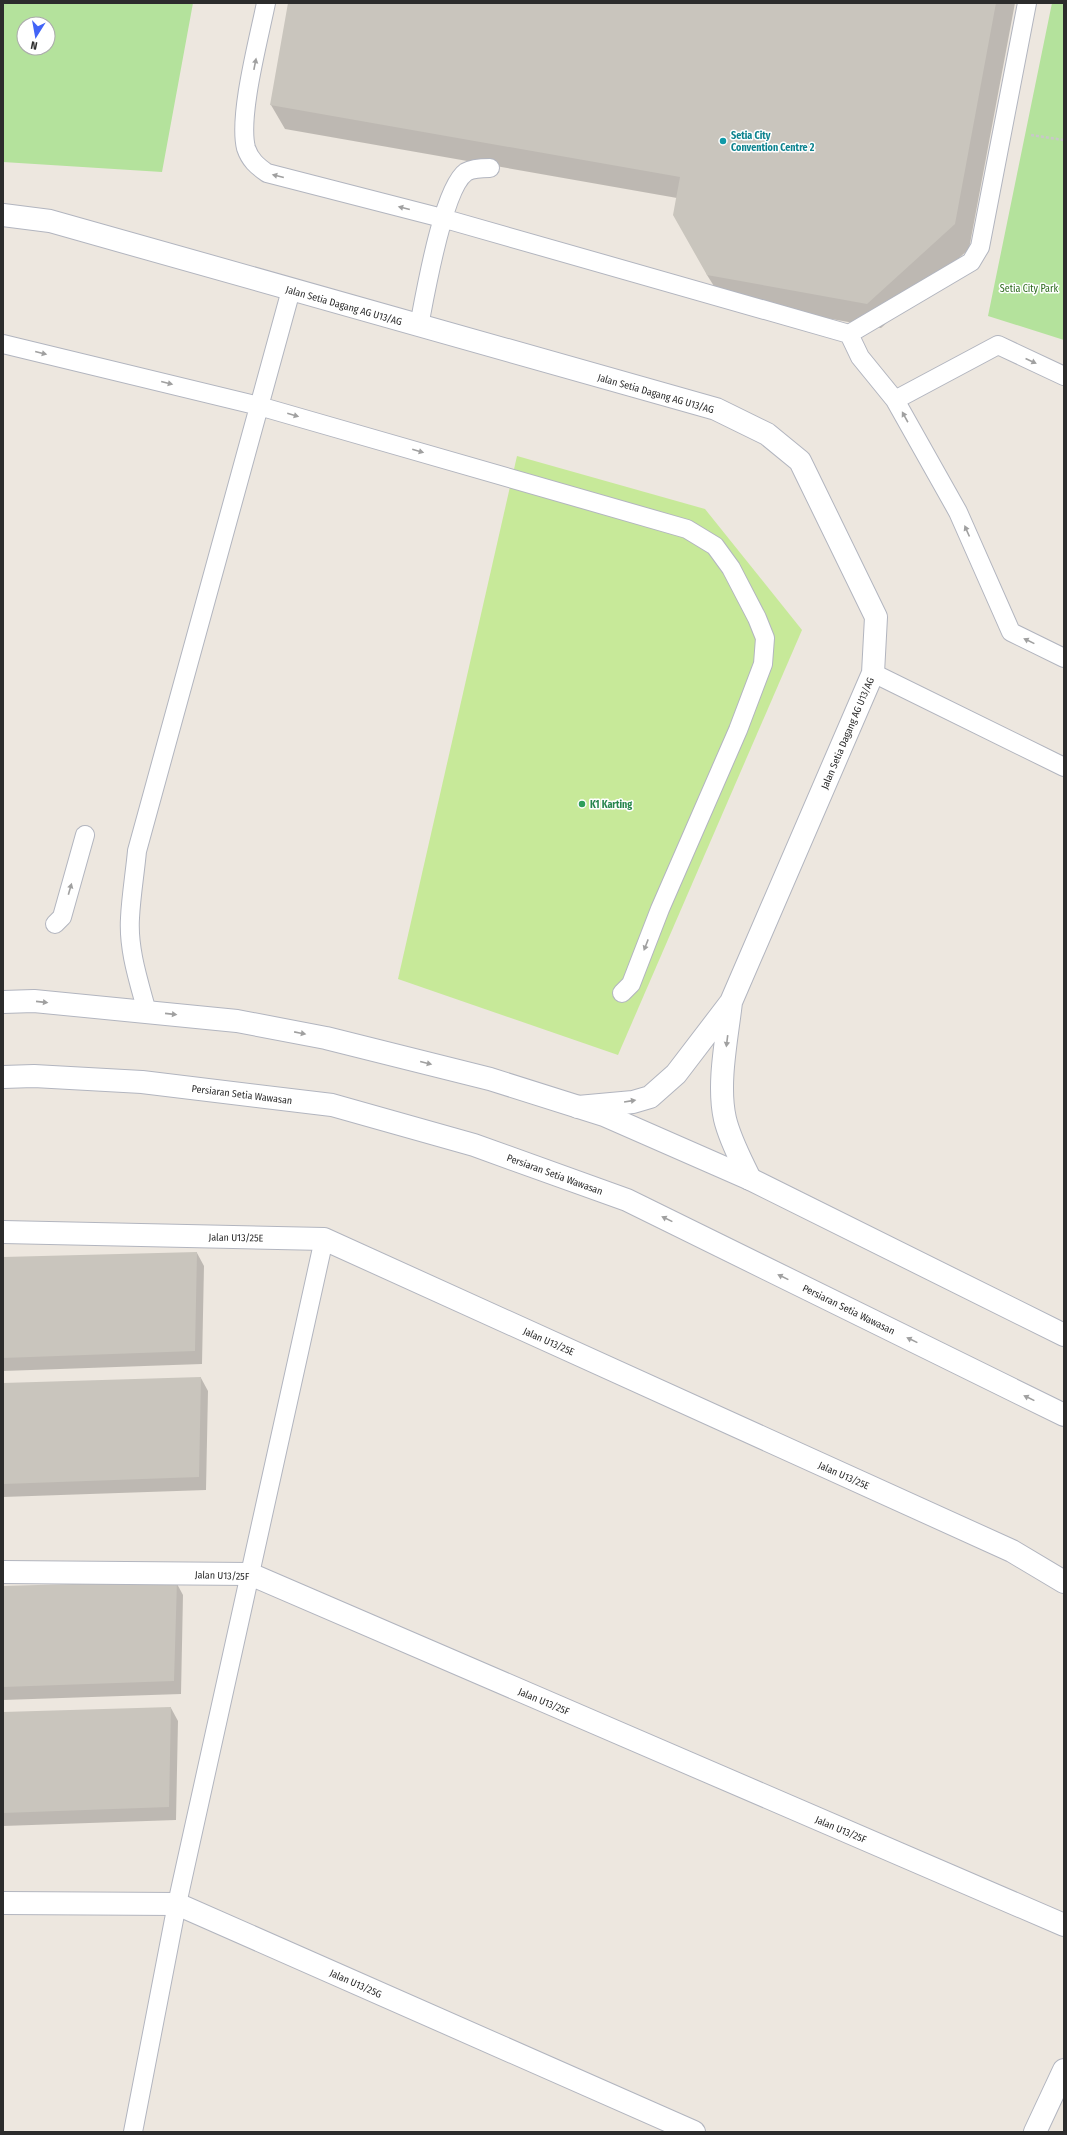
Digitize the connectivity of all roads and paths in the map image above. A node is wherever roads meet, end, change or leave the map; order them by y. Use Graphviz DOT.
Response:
graph roads {
  1 [pos="266,3"];
  2 [pos="1027,3"];
  3 [pos="1002,130"];
  4 [pos="1064,140"];
  5 [pos="490,168"];
  6 [pos="3,215"];
  7 [pos="442,218"];
  8 [pos="291,290"];
  9 [pos="419,326"];
  10 [pos="849,334"];
  11 [pos="3,344"];
  12 [pos="1064,376"];
  13 [pos="895,400"];
  14 [pos="259,406"];
  15 [pos="1064,658"];
  16 [pos="873,673"];
  17 [pos="1064,766"];
  18 [pos="85,835"];
  19 [pos="55,924"];
  20 [pos="622,993"];
  21 [pos="3,1002"];
  22 [pos="731,1002"];
  23 [pos="147,1012"];
  24 [pos="3,1077"];
  25 [pos="578,1107"];
  26 [pos="750,1179"];
  27 [pos="3,1232"];
  28 [pos="324,1238"];
  29 [pos="1064,1335"];
  30 [pos="1064,1415"];
  31 [pos="3,1572"];
  32 [pos="250,1574"];
  33 [pos="1064,1582"];
  34 [pos="3,1903"];
  35 [pos="177,1904"];
  36 [pos="1064,1925"];
  37 [pos="1064,2070"];
  38 [pos="133,2132"];
  39 [pos="694,2132"];
  40 [pos="1035,2132"];
  7 -- 1 [label="lane, one-way"];
  2 -- 3 [label="lane"];
  3 -- 4 [label="path"];
  3 -- 10 [label="lane"];
  5 -- 7 [label="lane"];
  6 -- 8 [label="street, Jalan Setia Dagang AG U13/AG"];
  7 -- 9 [label="lane"];
  7 -- 10 [label="lane"];
  8 -- 9 [label="street, Jalan Setia Dagang AG U13/AG"];
  8 -- 14 [label="lane"];
  9 -- 16 [label="street, Jalan Setia Dagang AG U13/AG"];
  10 -- 13 [label="lane"];
  11 -- 14 [label="lane, one-way"];
  13 -- 12 [label="lane, one-way"];
  15 -- 13 [label="lane, one-way"];
  14 -- 20 [label="lane, one-way"];
  14 -- 23 [label="lane"];
  16 -- 17 [label="lane"];
  16 -- 22 [label="street, Jalan Setia Dagang AG U13/AG"];
  19 -- 18 [label="lane, one-way"];
  21 -- 23 [label="street, one-way"];
  25 -- 22 [label="street, Jalan Setia Dagang AG U13/AG, one-way"];
  22 -- 26 [label="street, Jalan Setia Dagang AG U13/AG, one-way"];
  23 -- 25 [label="street, one-way"];
  30 -- 24 [label="street, Persiaran Setia Wawasan, one-way"];
  25 -- 26 [label="street"];
  26 -- 29 [label="street"];
  27 -- 28 [label="street, Jalan U13/25E"];
  28 -- 32 [label="lane"];
  28 -- 33 [label="street, Jalan U13/25E"];
  31 -- 32 [label="street, Jalan U13/25F"];
  32 -- 35 [label="lane"];
  32 -- 36 [label="street, Jalan U13/25F"];
  34 -- 35 [label="street, Jalan U13/25G"];
  35 -- 38 [label="lane"];
  35 -- 39 [label="street, Jalan U13/25G"];
  37 -- 40 [label="street"];
}
